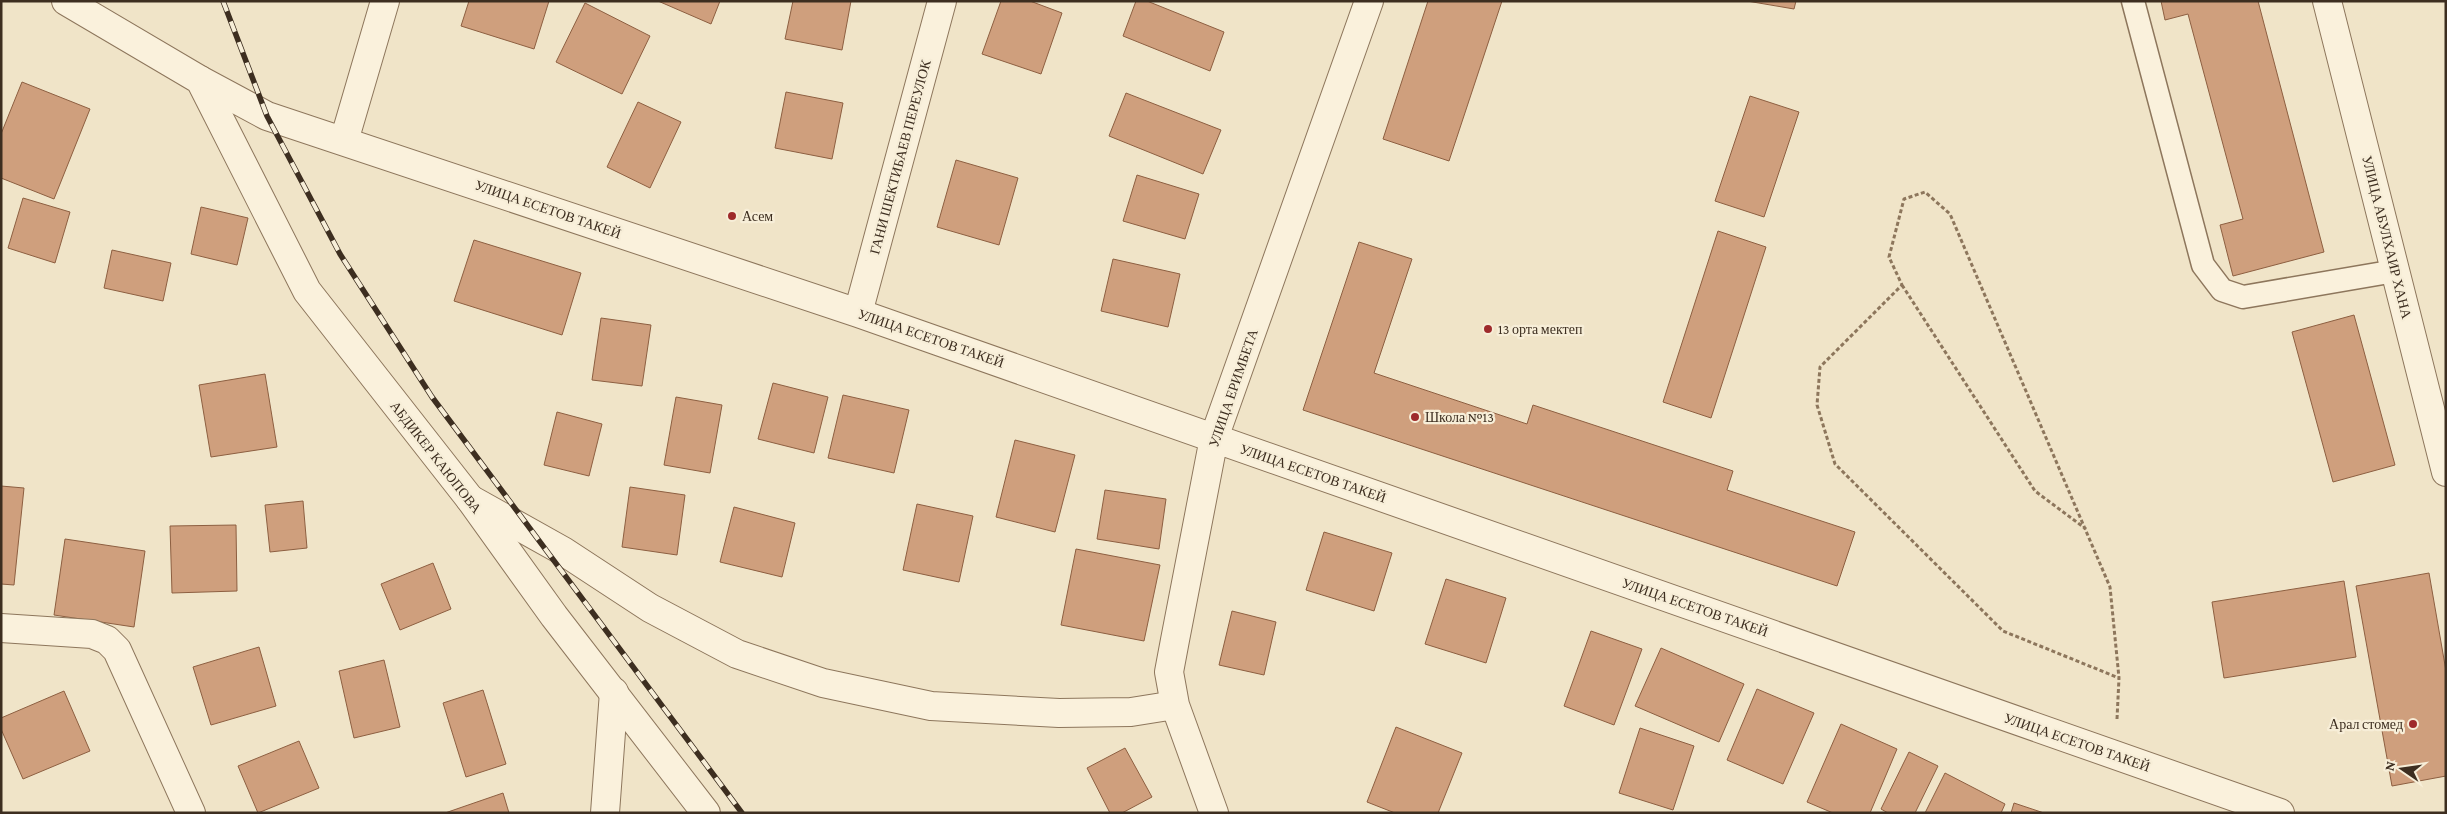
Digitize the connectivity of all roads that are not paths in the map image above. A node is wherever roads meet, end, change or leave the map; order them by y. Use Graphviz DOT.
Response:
graph roads {
  1 [pos="66,1"];
  2 [pos="385,1"];
  3 [pos="942,1"];
  4 [pos="1369,1"];
  5 [pos="2133,1"];
  6 [pos="2327,1"];
  7 [pos="200,80"];
  8 [pos="344,141"];
  9 [pos="2395,271"];
  10 [pos="858,313"];
  11 [pos="1214,438"];
  12 [pos="2446,472"];
  13 [pos="470,499"];
  14 [pos="1,628"];
  15 [pos="614,692"];
  16 [pos="1175,705"];
  17 [pos="1218,811"];
  18 [pos="191,813"];
  19 [pos="605,813"];
  20 [pos="706,813"];
  21 [pos="2280,813"];
  1 -- 7 [label="street, УЛИЦА ЕСЕТОВ ТАКЕЙ"];
  2 -- 8 [label="street"];
  3 -- 10 [label="street, ГАНИ ШЕКТИБАЕВ ПЕРЕУЛОК"];
  4 -- 11 [label="street, УЛИЦА ЕРИМБЕТА"];
  5 -- 9 [label="lane"];
  6 -- 9 [label="street, УЛИЦА АБУЛХАИР ХАНА"];
  7 -- 8 [label="street, УЛИЦА ЕСЕТОВ ТАКЕЙ"];
  7 -- 13 [label="street, АБДИКЕР КАЮПОВА"];
  8 -- 10 [label="street, УЛИЦА ЕСЕТОВ ТАКЕЙ"];
  9 -- 12 [label="street, УЛИЦА АБУЛХАИР ХАНА"];
  10 -- 11 [label="street, УЛИЦА ЕСЕТОВ ТАКЕЙ"];
  11 -- 16 [label="street, УЛИЦА ЕРИМБЕТА"];
  11 -- 21 [label="street, УЛИЦА ЕСЕТОВ ТАКЕЙ"];
  13 -- 15 [label="street, АБДИКЕР КАЮПОВА"];
  13 -- 16 [label="street"];
  14 -- 18 [label="street"];
  15 -- 19 [label="street"];
  15 -- 20 [label="street, АБДИКЕР КАЮПОВА"];
  16 -- 17 [label="street, УЛИЦА ЕРИМБЕТА"];
}
